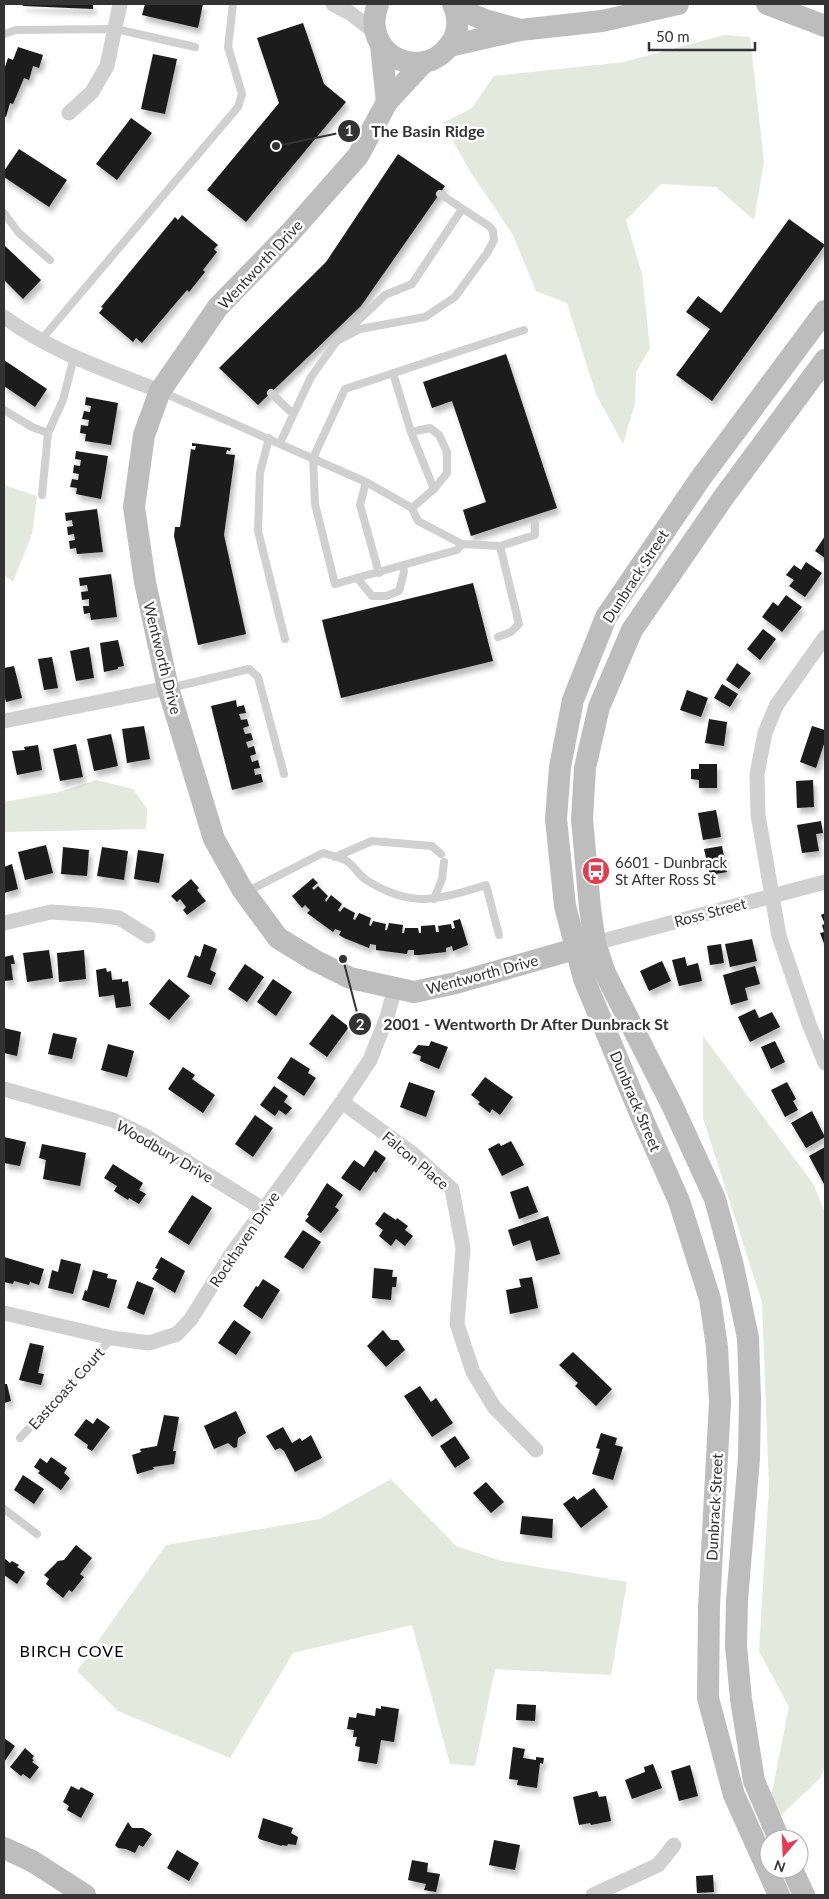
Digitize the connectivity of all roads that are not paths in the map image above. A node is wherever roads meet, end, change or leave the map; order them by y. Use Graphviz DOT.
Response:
graph roads {
  1 [pos="120,4"];
  2 [pos="233,4"];
  3 [pos="333,4"];
  4 [pos="378,4"];
  5 [pos="678,4"];
  6 [pos="768,4"];
  7 [pos="454,5"];
  8 [pos="823,23"];
  9 [pos="116,29"];
  10 [pos="520,30"];
  11 [pos="4,34"];
  12 [pos="378,39"];
  13 [pos="449,46"];
  14 [pos="195,47"];
  15 [pos="424,62"];
  16 [pos="387,102"];
  17 [pos="69,113"];
  18 [pos="440,194"];
  19 [pos="462,208"];
  20 [pos="4,215"];
  21 [pos="50,260"];
  22 [pos="825,311"];
  23 [pos="4,316"];
  24 [pos="524,330"];
  25 [pos="41,340"];
  26 [pos="337,341"];
  27 [pos="74,357"];
  28 [pos="825,360"];
  29 [pos="394,373"];
  30 [pos="160,391"];
  31 [pos="271,393"];
  32 [pos="4,410"];
  33 [pos="293,414"];
  34 [pos="411,432"];
  35 [pos="48,433"];
  36 [pos="269,438"];
  37 [pos="280,443"];
  38 [pos="313,458"];
  39 [pos="366,482"];
  40 [pos="434,489"];
  41 [pos="42,495"];
  42 [pos="412,508"];
  43 [pos="535,524"];
  44 [pos="462,544"];
  45 [pos="500,546"];
  46 [pos="403,566"];
  47 [pos="379,573"];
  48 [pos="358,579"];
  49 [pos="498,637"];
  50 [pos="825,637"];
  51 [pos="285,639"];
  52 [pos="168,688"];
  53 [pos="4,721"];
  54 [pos="284,774"];
  55 [pos="441,854"];
  56 [pos="335,857"];
  57 [pos="444,862"];
  58 [pos="825,882"];
  59 [pos="245,893"];
  60 [pos="772,896"];
  61 [pos="434,899"];
  62 [pos="4,923"];
  63 [pos="499,935"];
  64 [pos="148,936"];
  65 [pos="585,946"];
  66 [pos="395,988"];
  67 [pos="825,1063"];
  68 [pos="4,1089"];
  69 [pos="342,1102"];
  70 [pos="263,1209"];
  71 [pos="4,1314"];
  72 [pos="112,1338"];
  73 [pos="20,1438"];
  74 [pos="536,1450"];
  75 [pos="4,1509"];
  76 [pos="37,1534"];
  77 [pos="775,1829"];
  78 [pos="674,1845"];
  79 [pos="4,1848"];
  80 [pos="797,1879"];
  81 [pos="85,1895"];
  82 [pos="593,1895"];
  83 [pos="779,1895"];
  84 [pos="804,1895"];
  1 -- 9 [label="street"];
  2 -- 25 [label="lane"];
  3 -- 12 [label="street"];
  4 -- 12 [label="main road"];
  5 -- 10 [label="main road"];
  6 -- 8 [label="main road"];
  7 -- 10 [label="main road"];
  7 -- 13 [label="main road"];
  9 -- 11 [label="lane"];
  9 -- 14 [label="lane"];
  9 -- 17 [label="street"];
  10 -- 13 [label="main road"];
  12 -- 15 [label="main road"];
  12 -- 16 [label="main road"];
  13 -- 15 [label="main road, Wentworth Drive"];
  15 -- 16 [label="main road, Wentworth Drive"];
  16 -- 30 [label="main road, Wentworth Drive"];
  18 -- 19 [label="lane"];
  19 -- 26 [label="lane"];
  19 -- 26 [label="lane"];
  20 -- 21 [label="lane"];
  22 -- 65 [label="main road, Dunbrack Street"];
  23 -- 25 [label="street"];
  24 -- 29 [label="lane"];
  25 -- 27 [label="street"];
  26 -- 33 [label="lane"];
  27 -- 30 [label="street"];
  27 -- 35 [label="lane"];
  28 -- 65 [label="main road, Dunbrack Street"];
  29 -- 34 [label="lane"];
  29 -- 38 [label="lane"];
  30 -- 36 [label="lane"];
  30 -- 52 [label="main road, Wentworth Drive"];
  31 -- 33 [label="lane"];
  32 -- 35 [label="lane"];
  33 -- 37 [label="lane"];
  34 -- 40 [label="lane"];
  34 -- 40 [label="lane"];
  35 -- 41 [label="lane"];
  36 -- 37 [label="lane"];
  36 -- 51 [label="lane"];
  37 -- 38 [label="lane"];
  38 -- 39 [label="lane"];
  38 -- 48 [label="lane"];
  39 -- 42 [label="lane"];
  39 -- 47 [label="lane"];
  40 -- 42 [label="lane"];
  42 -- 44 [label="lane"];
  43 -- 45 [label="lane"];
  44 -- 45 [label="lane"];
  44 -- 46 [label="lane"];
  45 -- 49 [label="lane"];
  46 -- 47 [label="lane"];
  46 -- 48 [label="lane"];
  47 -- 48 [label="lane"];
  50 -- 60 [label="street"];
  52 -- 53 [label="street"];
  52 -- 54 [label="lane"];
  52 -- 59 [label="main road, Wentworth Drive"];
  55 -- 56 [label="lane"];
  56 -- 59 [label="lane"];
  56 -- 61 [label="lane"];
  57 -- 61 [label="lane"];
  58 -- 60 [label="street, Ross Street"];
  59 -- 66 [label="main road, Wentworth Drive"];
  60 -- 65 [label="street, Ross Street"];
  60 -- 67 [label="street"];
  61 -- 63 [label="lane"];
  62 -- 64 [label="street"];
  65 -- 66 [label="main road, Wentworth Drive"];
  65 -- 77 [label="main road, Dunbrack Street"];
  65 -- 83 [label="main road, Dunbrack Street"];
  66 -- 69 [label="street, Rockhaven Drive"];
  68 -- 70 [label="street, Woodbury Drive"];
  69 -- 70 [label="street, Rockhaven Drive"];
  69 -- 74 [label="street, Falcon Place"];
  70 -- 72 [label="street, Rockhaven Drive"];
  71 -- 72 [label="street, Rockhaven Drive"];
  72 -- 73 [label="lane, Eastcoast Court"];
  75 -- 76 [label="lane"];
  78 -- 82 [label="street"];
  79 -- 81 [label="main road"];
  80 -- 84 [label="main road"];
}
